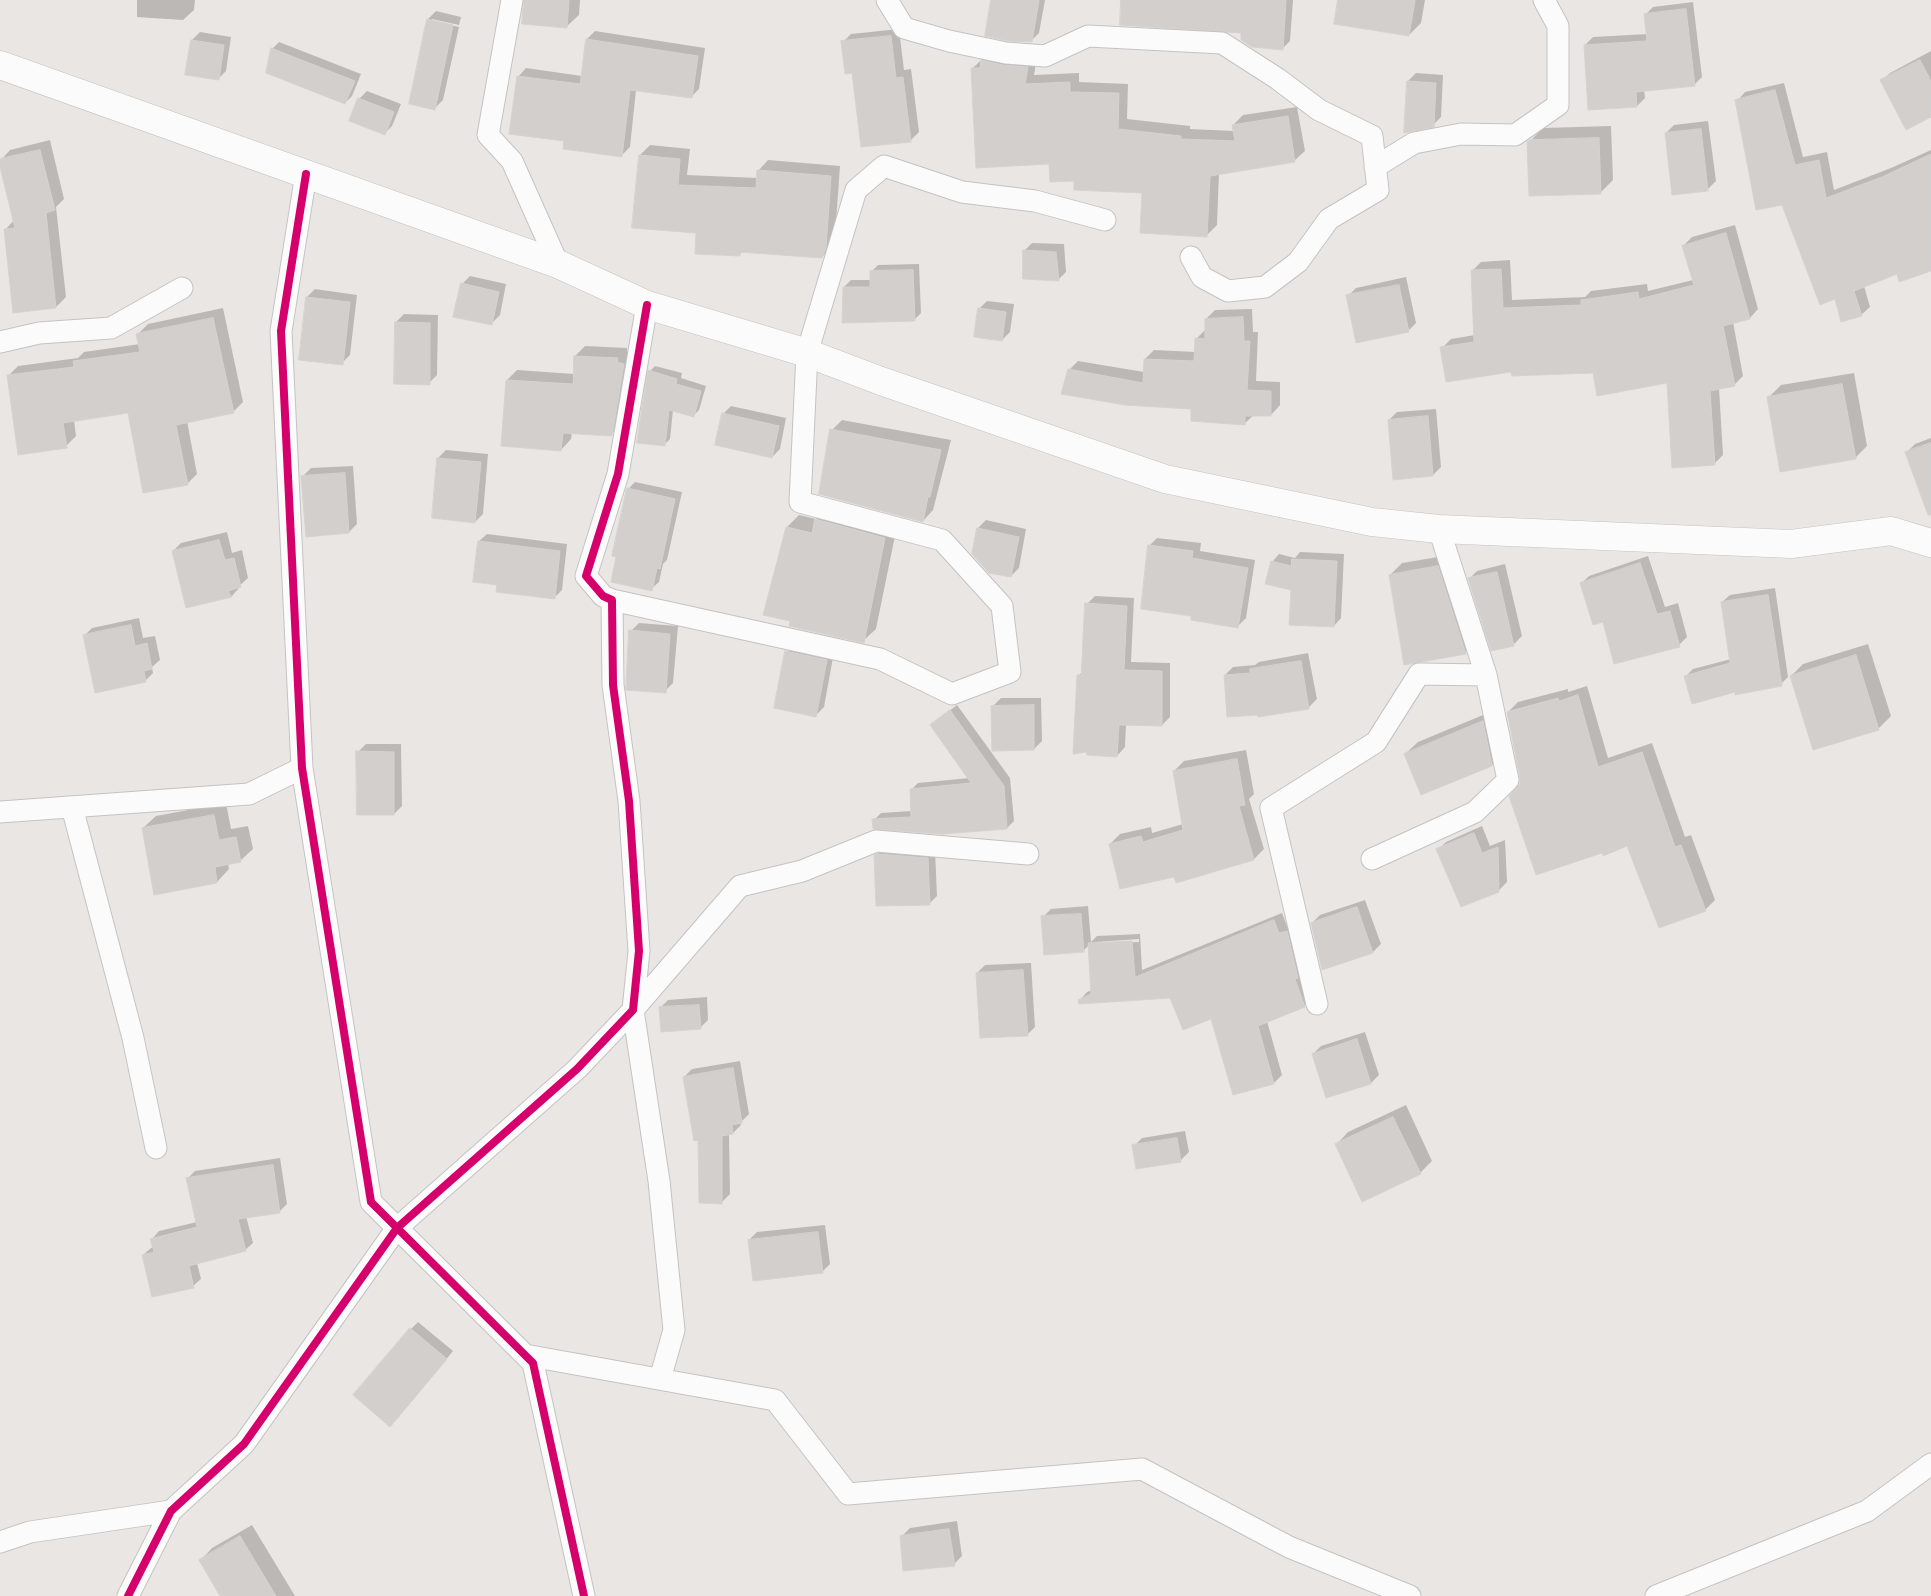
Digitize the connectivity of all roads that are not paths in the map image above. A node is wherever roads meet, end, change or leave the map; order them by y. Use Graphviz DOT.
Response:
graph roads {
  1 [pos="512,0"];
  2 [pos="887,0"];
  3 [pos="1544,0"];
  4 [pos="0,65"];
  5 [pos="1375,167"];
  6 [pos="306,174"];
  7 [pos="1104,220"];
  8 [pos="1191,257"];
  9 [pos="558,264"];
  10 [pos="182,288"];
  11 [pos="647,305"];
  12 [pos="0,342"];
  13 [pos="807,353"];
  14 [pos="1439,528"];
  15 [pos="1931,543"];
  16 [pos="612,600"];
  17 [pos="1486,675"];
  18 [pos="302,768"];
  19 [pos="72,807"];
  20 [pos="0,812"];
  21 [pos="1028,854"];
  22 [pos="1372,859"];
  23 [pos="1317,1004"];
  24 [pos="633,1010"];
  25 [pos="156,1148"];
  26 [pos="397,1228"];
  27 [pos="525,1355"];
  28 [pos="660,1379"];
  29 [pos="1931,1464"];
  30 [pos="171,1511"];
  31 [pos="0,1542"];
  32 [pos="128,1596"];
  33 [pos="584,1596"];
  34 [pos="1410,1596"];
  35 [pos="1656,1596"];
  1 -- 9 [label="street"];
  2 -- 5 [label="street"];
  3 -- 5 [label="street"];
  4 -- 6 [label="main road"];
  5 -- 8 [label="street"];
  6 -- 9 [label="main road"];
  6 -- 18 [label="street"];
  7 -- 13 [label="street"];
  9 -- 11 [label="main road"];
  10 -- 12 [label="street"];
  11 -- 13 [label="main road"];
  11 -- 16 [label="street"];
  13 -- 14 [label="main road"];
  13 -- 16 [label="street"];
  14 -- 15 [label="main road"];
  14 -- 17 [label="street"];
  16 -- 24 [label="street"];
  17 -- 22 [label="street"];
  17 -- 23 [label="street"];
  18 -- 19 [label="street"];
  18 -- 26 [label="street"];
  19 -- 20 [label="street"];
  19 -- 25 [label="street"];
  21 -- 24 [label="street"];
  24 -- 26 [label="street"];
  24 -- 28 [label="street"];
  26 -- 27 [label="street"];
  26 -- 30 [label="street"];
  27 -- 28 [label="street"];
  27 -- 33 [label="street"];
  28 -- 34 [label="street"];
  29 -- 35 [label="street"];
  30 -- 31 [label="street"];
  30 -- 32 [label="street"];
}
